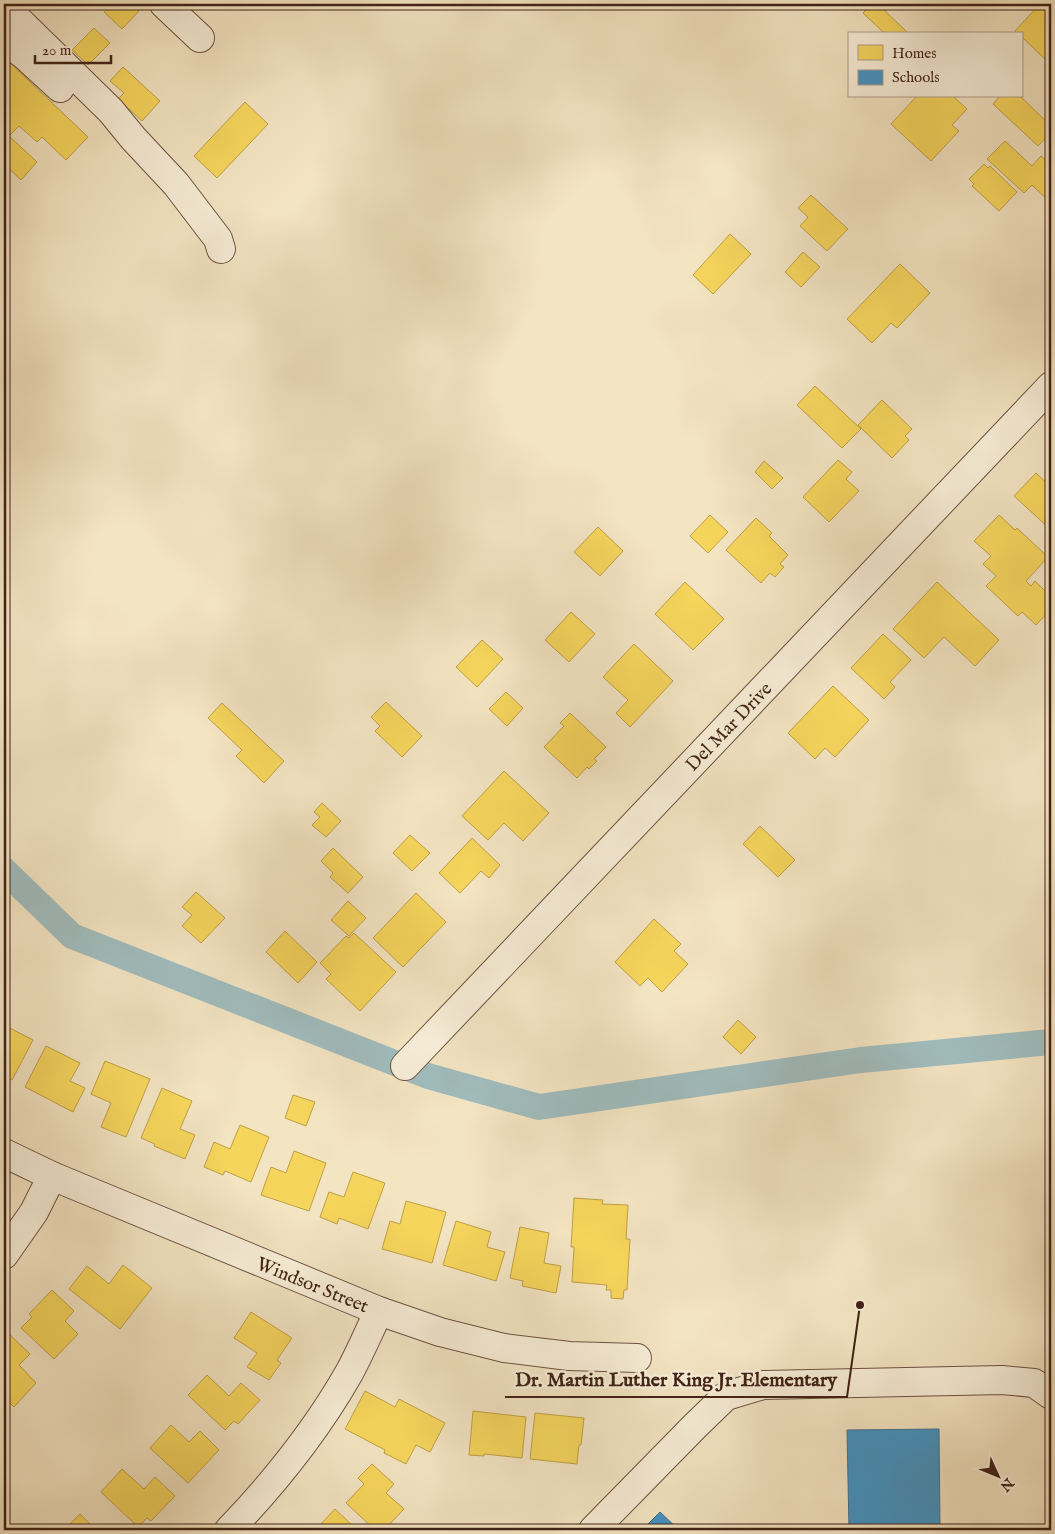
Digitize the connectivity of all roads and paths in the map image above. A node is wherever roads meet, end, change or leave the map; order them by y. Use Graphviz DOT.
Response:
graph roads {
  1 [pos="164,4"];
  2 [pos="4,6"];
  3 [pos="200,38"];
  4 [pos="4,40"];
  5 [pos="60,88"];
  6 [pos="221,249"];
  7 [pos="1051,386"];
  8 [pos="405,1066"];
  9 [pos="4,1153"];
  10 [pos="52,1176"];
  11 [pos="4,1254"];
  12 [pos="378,1311"];
  13 [pos="637,1358"];
  14 [pos="1051,1395"];
  15 [pos="229,1530"];
  16 [pos="593,1530"];
  1 -- 3 [label="street"];
  2 -- 6 [label="street"];
  4 -- 5 [label="street"];
  7 -- 8 [label="street, Del Mar Drive"];
  9 -- 10 [label="street, Windsor Street"];
  10 -- 11 [label="street"];
  10 -- 12 [label="street, Windsor Street"];
  12 -- 13 [label="street, Windsor Street"];
  12 -- 15 [label="street"];
  14 -- 16 [label="street"];
}
